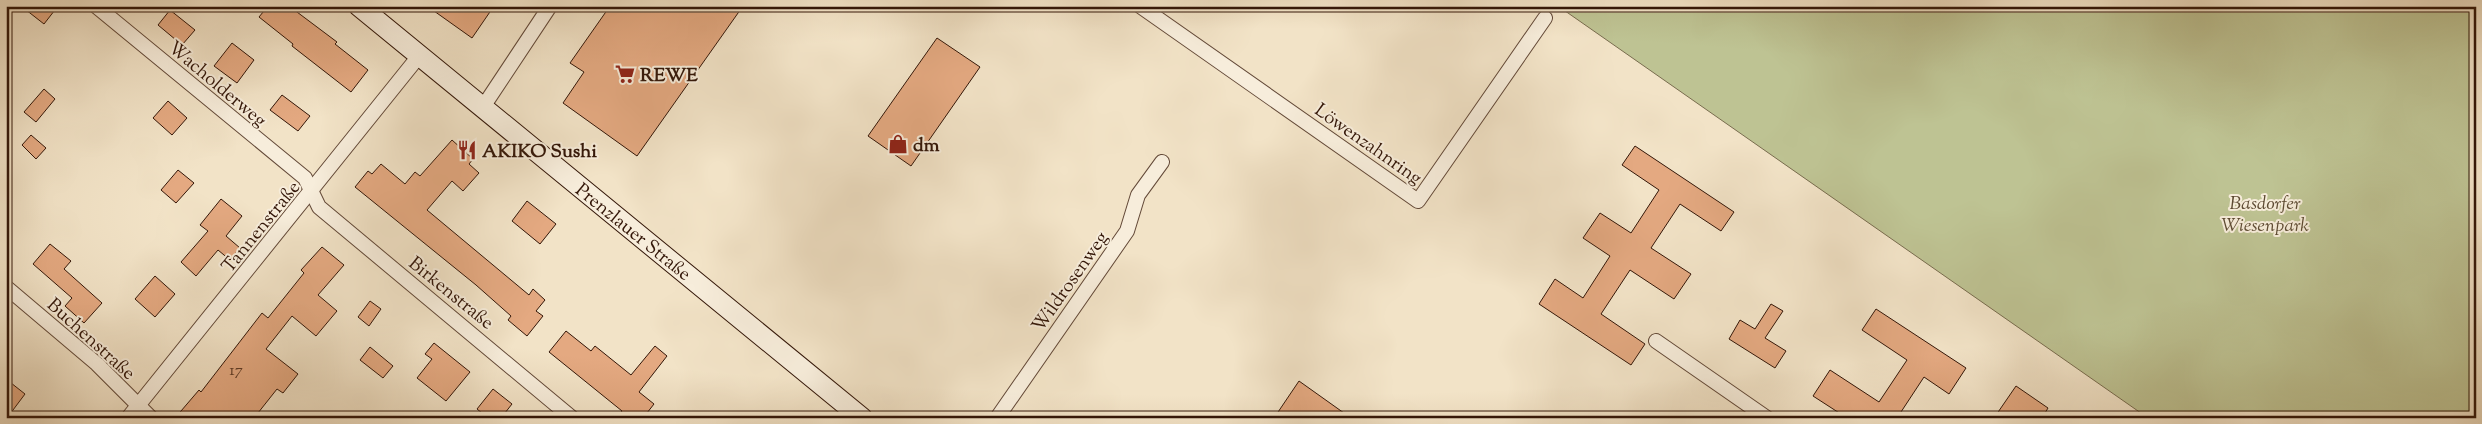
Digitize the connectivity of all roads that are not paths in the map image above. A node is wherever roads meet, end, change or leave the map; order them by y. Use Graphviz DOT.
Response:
graph roads {
  1 [pos="96,6"];
  2 [pos="359,6"];
  3 [pos="550,6"];
  4 [pos="1140,6"];
  5 [pos="1545,18"];
  6 [pos="419,56"];
  7 [pos="482,107"];
  8 [pos="1162,162"];
  9 [pos="311,192"];
  10 [pos="6,287"];
  11 [pos="1656,342"];
  12 [pos="138,405"];
  13 [pos="128,418"];
  14 [pos="152,418"];
  15 [pos="572,418"];
  16 [pos="862,418"];
  17 [pos="997,418"];
  18 [pos="1767,418"];
  1 -- 9 [label="street, Wacholderweg"];
  2 -- 6 [label="main road, Prenzlauer Straße"];
  3 -- 7 [label="street"];
  4 -- 5 [label="street, Löwenzahnring"];
  6 -- 7 [label="main road, Prenzlauer Straße"];
  6 -- 9 [label="street, Tannenstraße"];
  7 -- 16 [label="main road, Prenzlauer Straße"];
  8 -- 17 [label="street, Wildrosenweg"];
  9 -- 12 [label="street, Tannenstraße"];
  9 -- 15 [label="street, Birkenstraße"];
  10 -- 12 [label="street, Buchenstraße"];
  11 -- 18 [label="street"];
  12 -- 13 [label="street, Tannenstraße"];
  12 -- 14 [label="street, Buchenstraße"];
}
